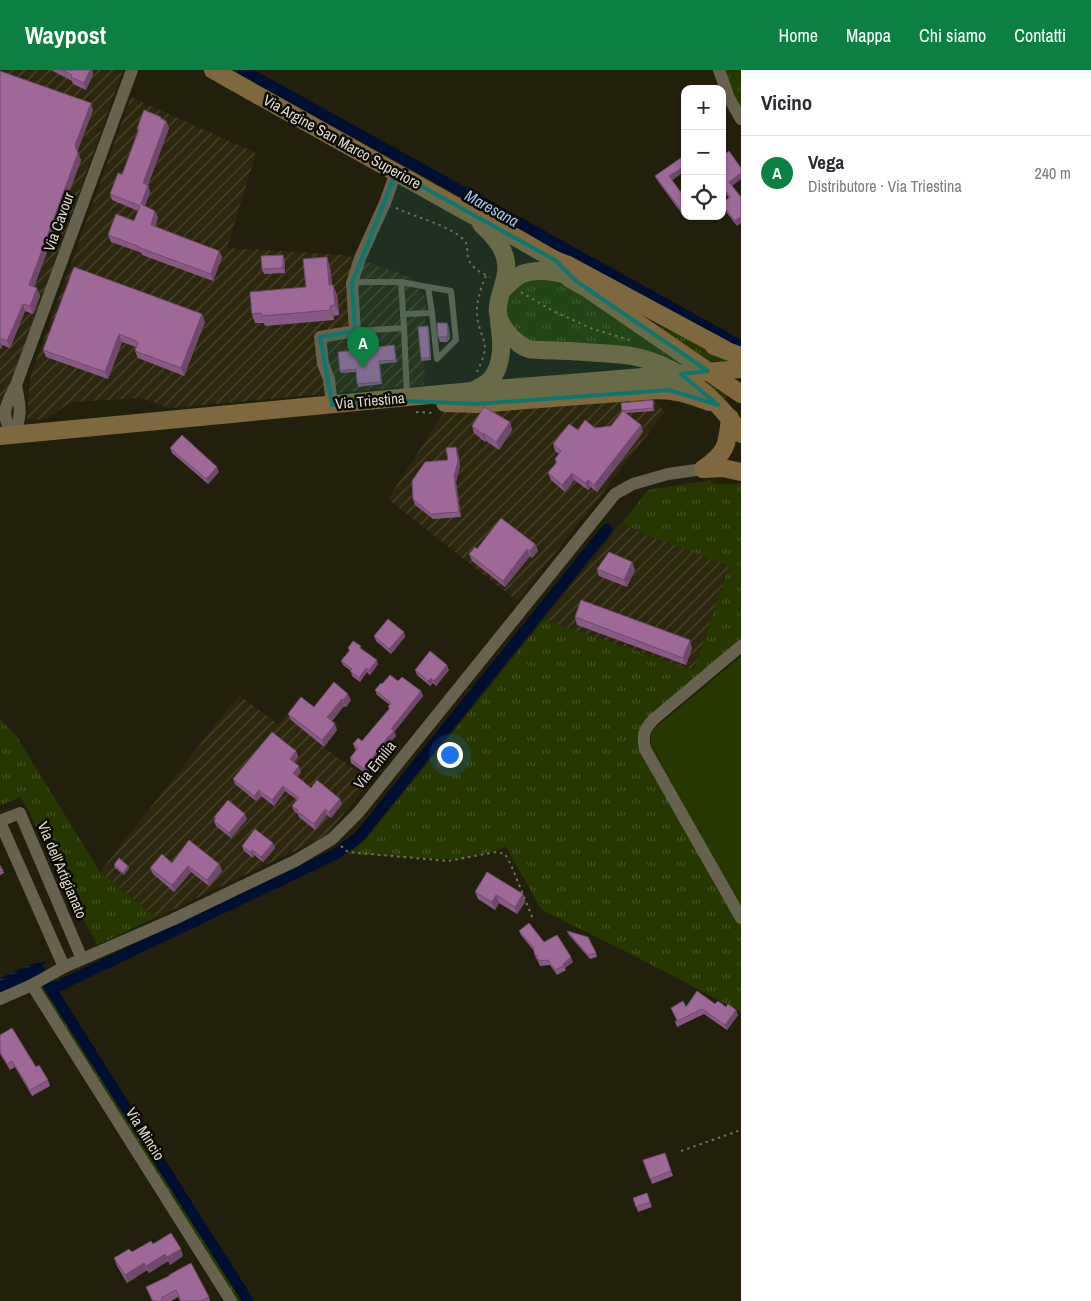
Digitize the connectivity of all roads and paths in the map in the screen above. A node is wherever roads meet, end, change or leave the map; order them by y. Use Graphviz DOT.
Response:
graph roads {
  1 [pos="132,70"];
  2 [pos="213,70"];
  3 [pos="719,70"];
  4 [pos="741,119"];
  5 [pos="396,172"];
  6 [pos="385,203"];
  7 [pos="472,215"];
  8 [pos="565,273"];
  9 [pos="401,282"];
  10 [pos="352,284"];
  11 [pos="428,287"];
  12 [pos="503,289"];
  13 [pos="432,313"];
  14 [pos="403,314"];
  15 [pos="499,321"];
  16 [pos="404,328"];
  17 [pos="355,330"];
  18 [pos="739,365"];
  19 [pos="477,373"];
  20 [pos="472,391"];
  21 [pos="741,394"];
  22 [pos="407,398"];
  23 [pos="382,400"];
  24 [pos="332,405"];
  25 [pos="724,412"];
  26 [pos="741,434"];
  27 [pos="6,435"];
  28 [pos="703,470"];
  29 [pos="741,472"];
  30 [pos="741,646"];
  31 [pos="0,822"];
  32 [pos="348,852"];
  33 [pos="532,918"];
  34 [pos="741,918"];
  35 [pos="82,959"];
  36 [pos="64,967"];
  37 [pos="41,980"];
  38 [pos="0,999"];
  39 [pos="741,1130"];
  40 [pos="681,1151"];
  41 [pos="231,1301"];
  1 -- 27 [label="street, Via Cavour"];
  2 -- 5 [label="street, Via Argine San Marco Superiore"];
  3 -- 4 [label="street"];
  5 -- 6 [label="street"];
  5 -- 7 [label="street, Via Argine San Marco Superiore"];
  6 -- 10 [label="street"];
  6 -- 19 [label="path"];
  7 -- 8 [label="street"];
  7 -- 12 [label="street"];
  8 -- 12 [label="street"];
  8 -- 18 [label="street"];
  8 -- 21 [label="street"];
  9 -- 10 [label="lane"];
  9 -- 11 [label="lane"];
  9 -- 14 [label="lane"];
  10 -- 17 [label="street"];
  11 -- 13 [label="lane"];
  11 -- 13 [label="lane"];
  12 -- 15 [label="street"];
  13 -- 14 [label="lane"];
  14 -- 16 [label="lane"];
  15 -- 20 [label="street"];
  15 -- 25 [label="street"];
  16 -- 17 [label="lane"];
  16 -- 22 [label="lane"];
  17 -- 24 [label="street"];
  18 -- 20 [label="street, Via Triestina"];
  20 -- 22 [label="street, Via Triestina"];
  22 -- 23 [label="street, Via Triestina"];
  23 -- 24 [label="street, Via Triestina"];
  23 -- 25 [label="street"];
  24 -- 27 [label="street, Via Triestina"];
  25 -- 26 [label="street"];
  25 -- 28 [label="street"];
  28 -- 29 [label="street"];
  28 -- 35 [label="street, Via Emilia"];
  30 -- 34 [label="street"];
  31 -- 35 [label="street, Via dell'Artigianato"];
  31 -- 36 [label="street, Via dell'Artigianato"];
  32 -- 33 [label="path"];
  35 -- 36 [label="street, Via Emilia"];
  36 -- 37 [label="street, Via Emilia"];
  37 -- 38 [label="street, Via Emilia"];
  37 -- 41 [label="street, Via Mincio"];
  39 -- 40 [label="path"];
}
